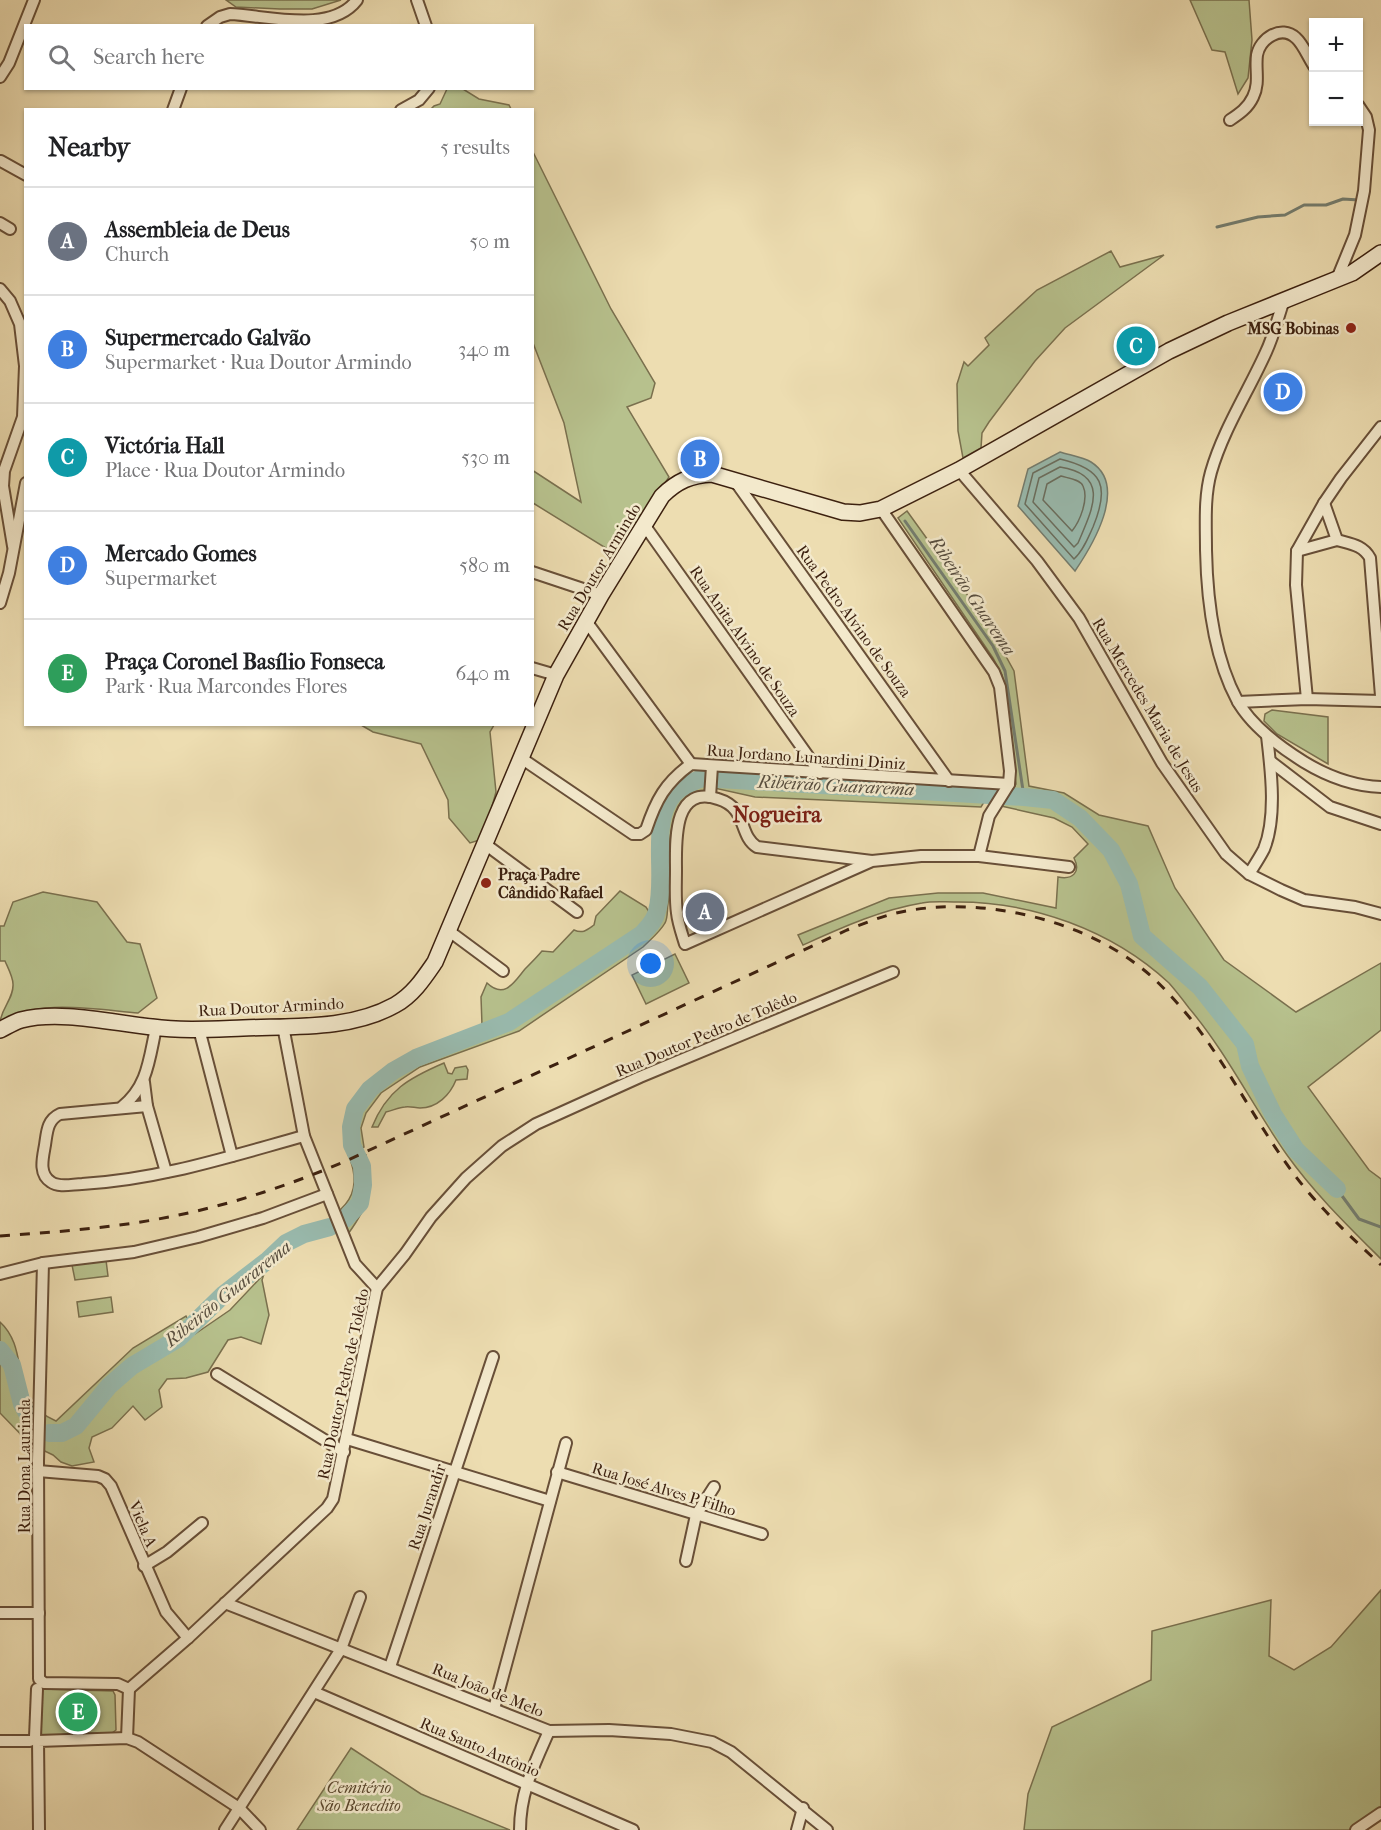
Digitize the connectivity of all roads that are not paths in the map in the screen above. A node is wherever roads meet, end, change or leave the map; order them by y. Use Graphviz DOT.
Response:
graph roads {
  1 [pos="34,0"];
  2 [pos="357,0"];
  3 [pos="417,0"];
  4 [pos="24,24"];
  5 [pos="210,24"];
  6 [pos="425,24"];
  7 [pos="24,25"];
  8 [pos="1309,58"];
  9 [pos="0,77"];
  10 [pos="180,90"];
  11 [pos="427,90"];
  12 [pos="174,108"];
  13 [pos="405,108"];
  14 [pos="1363,112"];
  15 [pos="1230,120"];
  16 [pos="1,161"];
  17 [pos="24,174"];
  18 [pos="0,223"];
  19 [pos="10,229"];
  20 [pos="1381,253"];
  21 [pos="1337,279"];
  22 [pos="0,289"];
  23 [pos="1284,300"];
  24 [pos="24,358"];
  25 [pos="24,392"];
  26 [pos="1381,427"];
  27 [pos="959,470"];
  28 [pos="734,479"];
  29 [pos="24,493"];
  30 [pos="1324,503"];
  31 [pos="881,508"];
  32 [pos="645,526"];
  33 [pos="1337,540"];
  34 [pos="13,546"];
  35 [pos="1297,551"];
  36 [pos="534,573"];
  37 [pos="601,595"];
  38 [pos="0,603"];
  39 [pos="586,621"];
  40 [pos="534,669"];
  41 [pos="556,675"];
  42 [pos="1381,696"];
  43 [pos="1307,699"];
  44 [pos="1381,701"];
  45 [pos="1238,702"];
  46 [pos="1267,736"];
  47 [pos="521,758"];
  48 [pos="1270,761"];
  49 [pos="691,764"];
  50 [pos="711,768"];
  51 [pos="820,773"];
  52 [pos="949,781"];
  53 [pos="1381,787"];
  54 [pos="1007,788"];
  55 [pos="710,795"];
  56 [pos="1381,824"];
  57 [pos="485,844"];
  58 [pos="979,856"];
  59 [pos="872,861"];
  60 [pos="1069,867"];
  61 [pos="1249,874"];
  62 [pos="577,912"];
  63 [pos="1381,914"];
  64 [pos="449,931"];
  65 [pos="503,971"];
  66 [pos="893,972"];
  67 [pos="283,1026"];
  68 [pos="156,1028"];
  69 [pos="199,1029"];
  70 [pos="0,1030"];
  71 [pos="144,1082"];
  72 [pos="147,1106"];
  73 [pos="122,1107"];
  74 [pos="304,1136"];
  75 [pos="232,1156"];
  76 [pos="166,1172"];
  77 [pos="327,1194"];
  78 [pos="43,1263"];
  79 [pos="0,1274"];
  80 [pos="377,1288"];
  81 [pos="493,1357"];
  82 [pos="217,1374"];
  83 [pos="347,1439"];
  84 [pos="566,1443"];
  85 [pos="344,1452"];
  86 [pos="38,1471"];
  87 [pos="454,1472"];
  88 [pos="557,1473"];
  89 [pos="714,1486"];
  90 [pos="550,1502"];
  91 [pos="696,1515"];
  92 [pos="202,1523"];
  93 [pos="762,1534"];
  94 [pos="686,1561"];
  95 [pos="144,1566"];
  96 [pos="360,1597"];
  97 [pos="225,1603"];
  98 [pos="39,1612"];
  99 [pos="0,1613"];
  100 [pos="188,1638"];
  101 [pos="341,1648"];
  102 [pos="390,1667"];
  103 [pos="37,1689"];
  104 [pos="129,1689"];
  105 [pos="314,1692"];
  106 [pos="494,1709"];
  107 [pos="549,1731"];
  108 [pos="127,1738"];
  109 [pos="35,1740"];
  110 [pos="0,1742"];
  111 [pos="526,1783"];
  112 [pos="239,1808"];
  113 [pos="803,1808"];
  114 [pos="1381,1814"];
  115 [pos="39,1830"];
  116 [pos="225,1830"];
  117 [pos="260,1830"];
  118 [pos="520,1830"];
  119 [pos="633,1830"];
  120 [pos="797,1830"];
  121 [pos="827,1830"];
  122 [pos="1356,1830"];
  1 -- 4 [label="street"];
  2 -- 5 [label="street"];
  3 -- 6 [label="street"];
  7 -- 9 [label="street"];
  8 -- 15 [label="street"];
  10 -- 12 [label="street"];
  11 -- 13 [label="street"];
  14 -- 21 [label="street"];
  16 -- 17 [label="street"];
  18 -- 19 [label="street"];
  20 -- 21 [label="street, Rua Doutor Armindo"];
  21 -- 23 [label="street, Rua Doutor Armindo"];
  22 -- 24 [label="street"];
  23 -- 27 [label="street, Rua Doutor Armindo"];
  23 -- 45 [label="street"];
  25 -- 34 [label="street"];
  26 -- 30 [label="street"];
  27 -- 31 [label="street, Rua Doutor Armindo"];
  27 -- 61 [label="street, Rua Mercedes Maria de Jesus"];
  28 -- 31 [label="street, Rua Doutor Armindo"];
  28 -- 32 [label="street, Rua Doutor Armindo"];
  28 -- 52 [label="street, Rua Pedro Alvino de Souza"];
  29 -- 34 [label="street"];
  30 -- 33 [label="street"];
  30 -- 35 [label="street"];
  31 -- 54 [label="street"];
  32 -- 37 [label="street, Rua Doutor Armindo"];
  32 -- 51 [label="street, Rua Anita Alvino de Souza"];
  33 -- 35 [label="street"];
  33 -- 42 [label="street"];
  34 -- 38 [label="street"];
  35 -- 43 [label="street"];
  36 -- 37 [label="street"];
  37 -- 39 [label="street, Rua Doutor Armindo"];
  39 -- 41 [label="street, Rua Doutor Armindo"];
  39 -- 49 [label="street"];
  40 -- 41 [label="street"];
  41 -- 47 [label="street, Rua Doutor Armindo"];
  43 -- 44 [label="street"];
  43 -- 45 [label="street"];
  45 -- 46 [label="street"];
  46 -- 48 [label="street"];
  46 -- 53 [label="street"];
  47 -- 49 [label="street, Rua Jordano Lunardini Diniz"];
  47 -- 57 [label="street, Rua Doutor Armindo"];
  48 -- 56 [label="street"];
  48 -- 61 [label="street"];
  49 -- 50 [label="street, Rua Jordano Lunardini Diniz"];
  50 -- 51 [label="street, Rua Jordano Lunardini Diniz"];
  50 -- 55 [label="street"];
  51 -- 52 [label="street, Rua Jordano Lunardini Diniz"];
  52 -- 54 [label="street, Rua Jordano Lunardini Diniz"];
  54 -- 58 [label="street"];
  55 -- 59 [label="street"];
  55 -- 59 [label="street"];
  57 -- 62 [label="street"];
  57 -- 64 [label="street, Rua Doutor Armindo"];
  58 -- 59 [label="street"];
  58 -- 60 [label="street"];
  61 -- 63 [label="street, Rua Mercedes Maria de Jesus"];
  64 -- 65 [label="street"];
  64 -- 67 [label="street, Rua Doutor Armindo"];
  66 -- 80 [label="street, Rua Doutor Pedro de Tolêdo"];
  67 -- 69 [label="street, Rua Doutor Armindo"];
  67 -- 74 [label="street"];
  68 -- 69 [label="street, Rua Doutor Armindo"];
  68 -- 70 [label="street, Rua Doutor Armindo"];
  68 -- 71 [label="street"];
  69 -- 75 [label="street"];
  71 -- 72 [label="street"];
  71 -- 73 [label="street"];
  72 -- 73 [label="street"];
  72 -- 76 [label="street"];
  73 -- 76 [label="street"];
  74 -- 75 [label="street"];
  74 -- 77 [label="street"];
  75 -- 76 [label="street"];
  77 -- 78 [label="street"];
  77 -- 80 [label="street"];
  78 -- 79 [label="street"];
  78 -- 86 [label="street, Rua Dona Laurinda"];
  80 -- 83 [label="street, Rua Doutor Pedro de Tolêdo"];
  81 -- 87 [label="street, Rua Jurandir"];
  82 -- 85 [label="street"];
  83 -- 85 [label="street, Rua Doutor Pedro de Tolêdo"];
  83 -- 87 [label="street"];
  84 -- 88 [label="street"];
  85 -- 97 [label="street, Rua Doutor Pedro de Tolêdo"];
  86 -- 95 [label="street, Viela A"];
  86 -- 98 [label="street, Rua Dona Laurinda"];
  87 -- 90 [label="street"];
  87 -- 102 [label="street, Rua Jurandir"];
  88 -- 90 [label="street"];
  88 -- 91 [label="street, Rua José Alves P Filho"];
  89 -- 91 [label="street"];
  90 -- 106 [label="street"];
  91 -- 93 [label="street, Rua José Alves P Filho"];
  91 -- 94 [label="street"];
  92 -- 95 [label="street"];
  95 -- 100 [label="street, Viela A"];
  96 -- 101 [label="street"];
  97 -- 100 [label="street, Rua Doutor Pedro de Tolêdo"];
  97 -- 101 [label="street, Rua João de Melo"];
  98 -- 99 [label="street"];
  98 -- 104 [label="street, Rua Dona Laurinda"];
  100 -- 104 [label="street, Rua Doutor Pedro de Tolêdo"];
  101 -- 102 [label="street, Rua João de Melo"];
  101 -- 105 [label="street"];
  102 -- 106 [label="street, Rua João de Melo"];
  103 -- 109 [label="street"];
  104 -- 108 [label="street"];
  105 -- 111 [label="street, Rua Santo Antônio"];
  105 -- 112 [label="street"];
  106 -- 107 [label="street, Rua João de Melo"];
  107 -- 111 [label="street"];
  107 -- 113 [label="street, Rua João de Melo"];
  108 -- 109 [label="street"];
  108 -- 112 [label="street"];
  109 -- 110 [label="street"];
  109 -- 115 [label="street"];
  111 -- 118 [label="street"];
  111 -- 119 [label="street, Rua Santo Antônio"];
  112 -- 116 [label="street"];
  112 -- 117 [label="street"];
  113 -- 120 [label="street"];
  113 -- 121 [label="street, Rua João de Melo"];
  114 -- 122 [label="street"];
}
